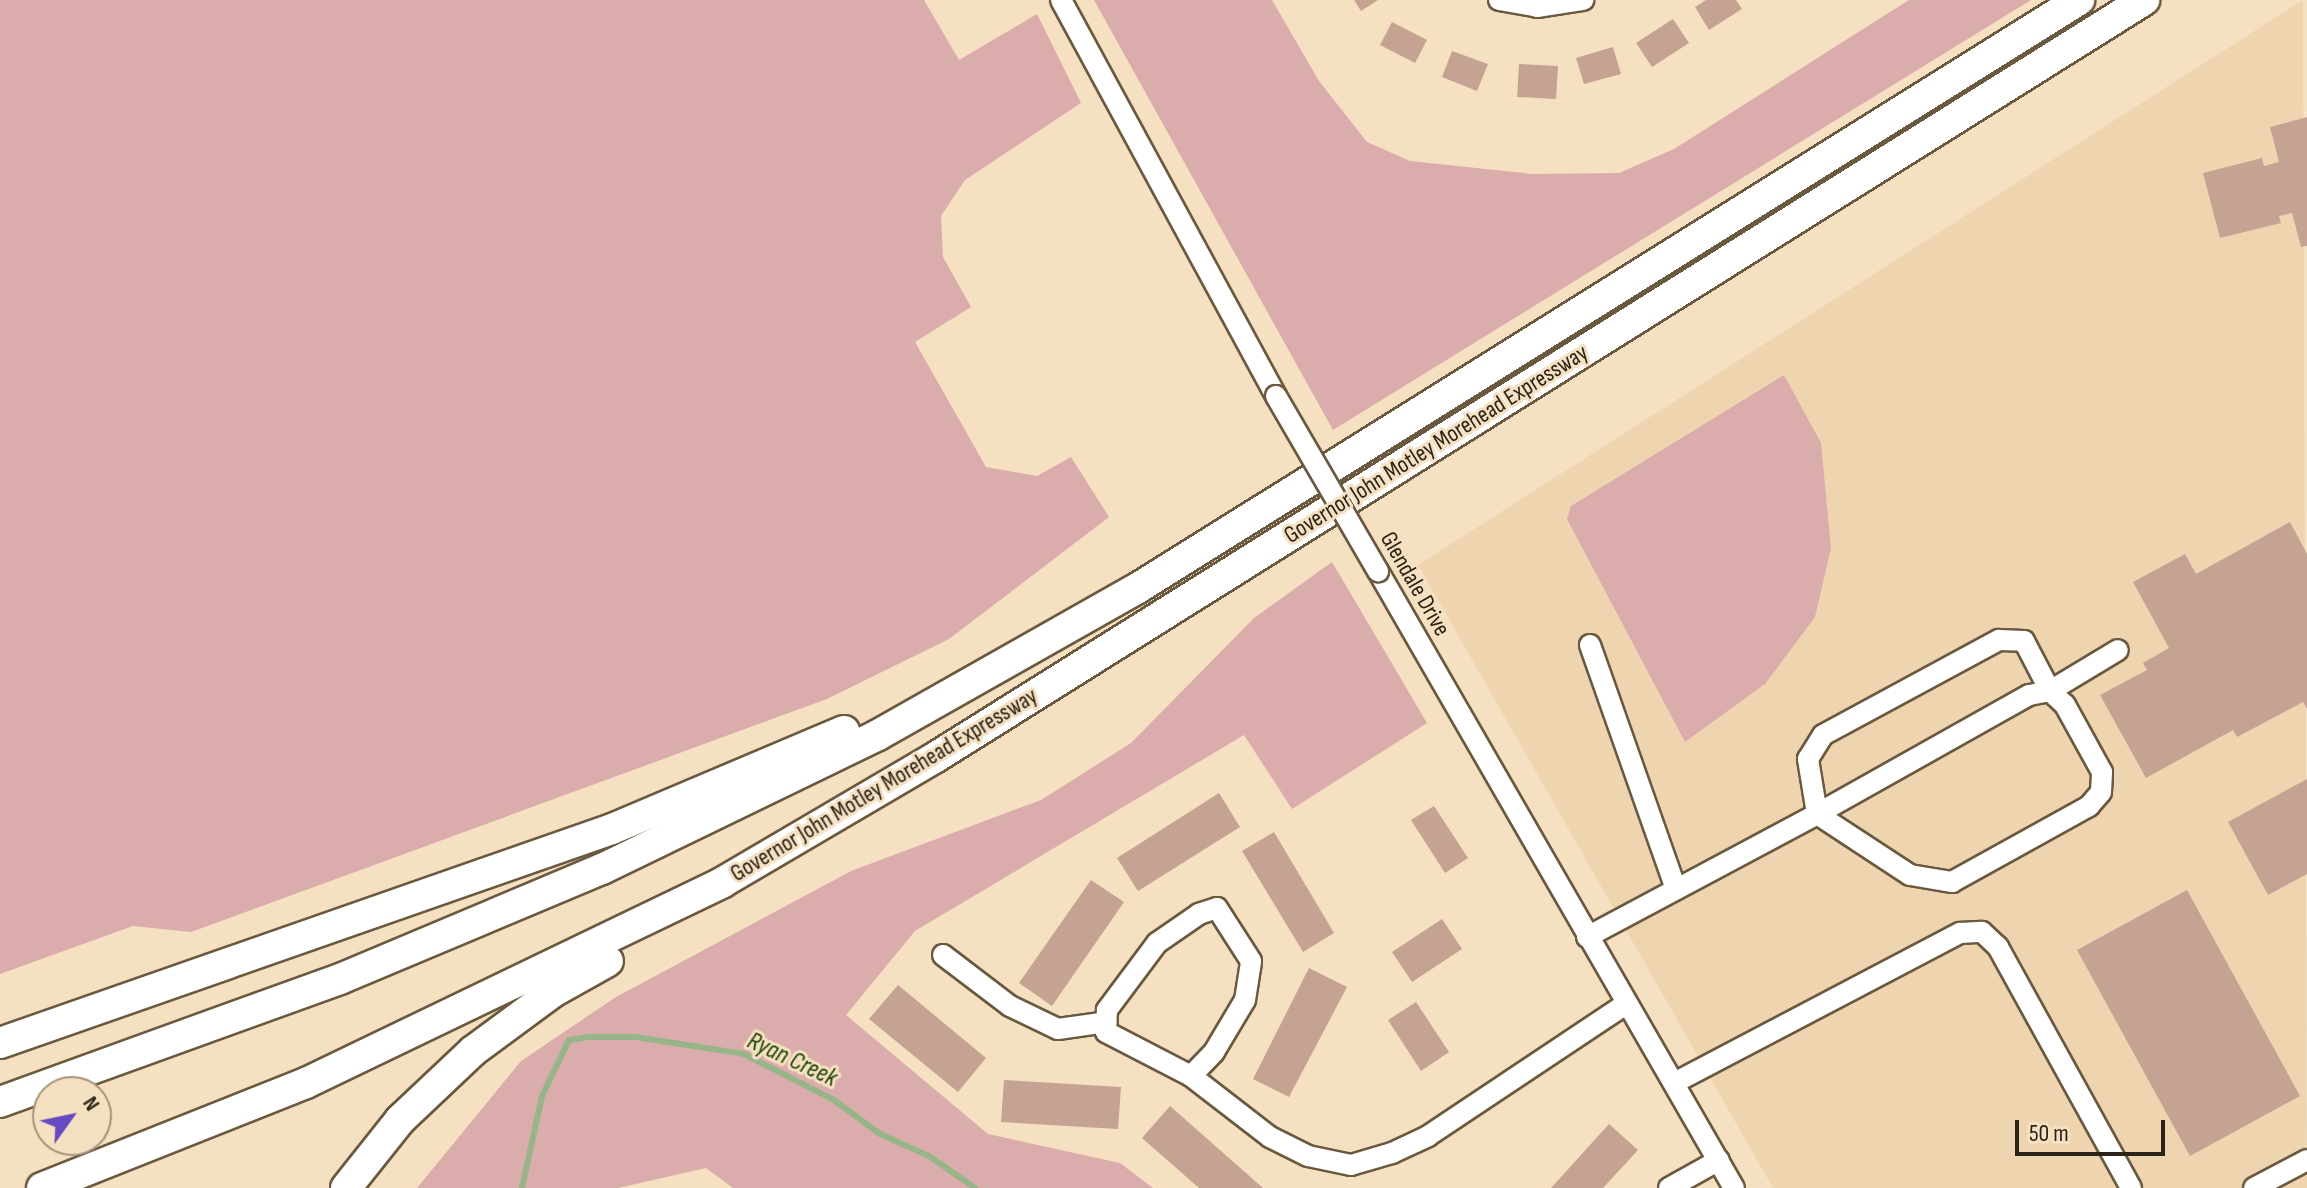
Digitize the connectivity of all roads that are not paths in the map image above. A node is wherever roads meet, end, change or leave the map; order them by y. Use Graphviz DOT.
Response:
graph roads {
  1 [pos="1061,0"];
  2 [pos="1499,0"];
  3 [pos="1583,0"];
  4 [pos="2079,0"];
  5 [pos="2144,0"];
  6 [pos="1590,645"];
  7 [pos="2118,650"];
  8 [pos="969,685"];
  9 [pos="2050,691"];
  10 [pos="1817,814"];
  11 [pos="723,882"];
  12 [pos="1676,889"];
  13 [pos="1587,937"];
  14 [pos="943,955"];
  15 [pos="1626,1004"];
  16 [pos="1107,1022"];
  17 [pos="0,1043"];
  18 [pos="1191,1076"];
  19 [pos="1674,1083"];
  20 [pos="0,1102"];
  21 [pos="1719,1160"];
  22 [pos="2307,1160"];
  23 [pos="42,1188"];
  24 [pos="346,1188"];
  25 [pos="1669,1188"];
  26 [pos="1734,1188"];
  27 [pos="2131,1188"];
  28 [pos="2254,1188"];
  1 -- 13 [label="street, Glendale Drive, bridge"];
  2 -- 3 [label="street"];
  4 -- 8 [label="highway, Governor John Motley Morehead Expressway"];
  5 -- 11 [label="highway, Governor John Motley Morehead Expressway"];
  6 -- 12 [label="street"];
  7 -- 9 [label="street"];
  8 -- 17 [label="highway"];
  8 -- 20 [label="highway, Governor John Motley Morehead Expressway"];
  9 -- 10 [label="street"];
  9 -- 10 [label="street"];
  9 -- 10 [label="street"];
  10 -- 12 [label="street"];
  11 -- 23 [label="highway"];
  11 -- 24 [label="highway"];
  12 -- 13 [label="street"];
  13 -- 15 [label="street, Glendale Drive"];
  14 -- 16 [label="street"];
  15 -- 18 [label="street"];
  15 -- 19 [label="street, Glendale Drive"];
  16 -- 18 [label="street"];
  16 -- 18 [label="street"];
  19 -- 21 [label="street, Glendale Drive"];
  19 -- 27 [label="street"];
  21 -- 25 [label="street"];
  21 -- 26 [label="street, Glendale Drive"];
  22 -- 28 [label="street"];
}
